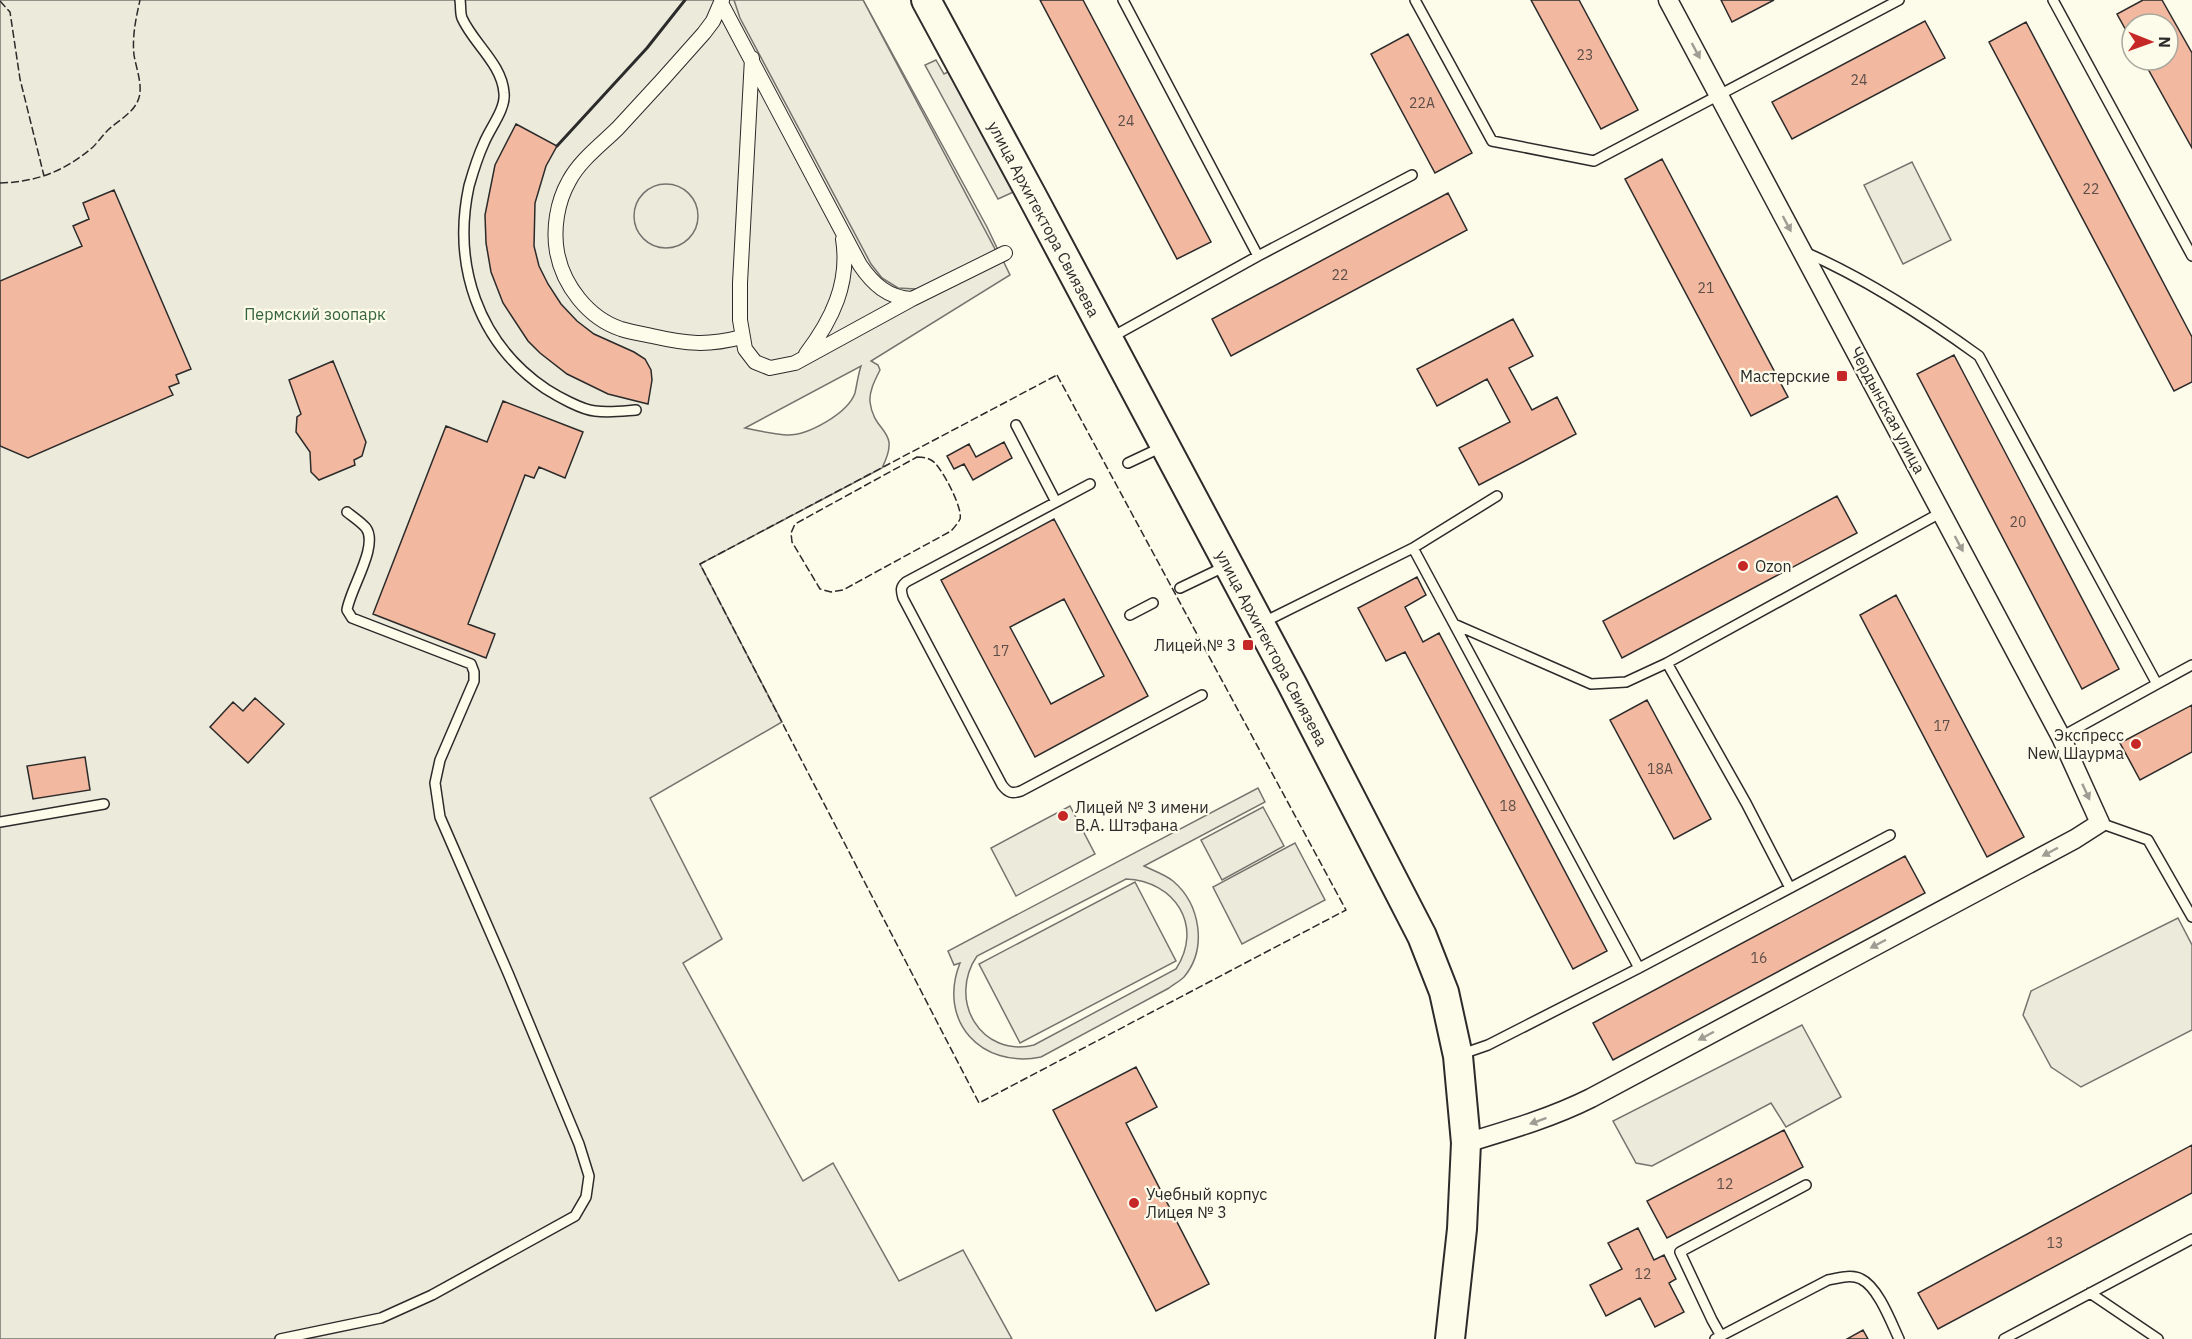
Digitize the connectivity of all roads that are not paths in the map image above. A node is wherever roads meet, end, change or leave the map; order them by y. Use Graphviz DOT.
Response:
graph roads {
  1 [pos="460,0"];
  2 [pos="926,0"];
  3 [pos="1123,0"];
  4 [pos="1415,0"];
  5 [pos="1668,0"];
  6 [pos="1899,0"];
  7 [pos="2053,0"];
  8 [pos="722,1"];
  9 [pos="752,58"];
  10 [pos="1720,95"];
  11 [pos="1412,175"];
  12 [pos="841,228"];
  13 [pos="1802,251"];
  14 [pos="1005,253"];
  15 [pos="1258,255"];
  16 [pos="2192,256"];
  17 [pos="912,299"];
  18 [pos="741,337"];
  19 [pos="1107,340"];
  20 [pos="802,359"];
  21 [pos="636,410"];
  22 [pos="1016,424"];
  23 [pos="1164,446"];
  24 [pos="1128,463"];
  25 [pos="1090,484"];
  26 [pos="1497,496"];
  27 [pos="1056,502"];
  28 [pos="347,512"];
  29 [pos="1942,512"];
  30 [pos="1413,548"];
  31 [pos="1228,565"];
  32 [pos="1180,588"];
  33 [pos="1153,603"];
  34 [pos="1130,615"];
  35 [pos="1259,624"];
  36 [pos="1454,624"];
  37 [pos="1667,663"];
  38 [pos="2192,665"];
  39 [pos="2157,684"];
  40 [pos="1202,695"];
  41 [pos="2061,737"];
  42 [pos="104,804"];
  43 [pos="0,822"];
  44 [pos="2100,823"];
  45 [pos="1890,835"];
  46 [pos="1790,888"];
  47 [pos="2192,917"];
  48 [pos="1639,968"];
  49 [pos="1458,1056"];
  50 [pos="1466,1143"];
  51 [pos="1806,1185"];
  52 [pos="2192,1239"];
  53 [pos="2090,1293"];
  54 [pos="1718,1337"];
  55 [pos="280,1339"];
  56 [pos="1450,1339"];
  57 [pos="1899,1339"];
  58 [pos="2004,1339"];
  59 [pos="2158,1339"];
  1 -- 21 [label="lane"];
  2 -- 19 [label="main road, улица Архитектора Свиязева"];
  3 -- 15 [label="lane"];
  4 -- 10 [label="lane"];
  5 -- 10 [label="street, Чердынская улица, one-way"];
  6 -- 10 [label="lane"];
  7 -- 16 [label="lane"];
  8 -- 9 [label="street"];
  8 -- 18 [label="street"];
  9 -- 12 [label="street"];
  9 -- 18 [label="street"];
  10 -- 13 [label="street, Чердынская улица, one-way"];
  11 -- 15 [label="lane"];
  12 -- 17 [label="street"];
  12 -- 20 [label="street"];
  13 -- 29 [label="street, Чердынская улица"];
  13 -- 39 [label="lane"];
  14 -- 17 [label="street"];
  15 -- 19 [label="lane"];
  17 -- 20 [label="street"];
  18 -- 20 [label="street"];
  19 -- 23 [label="main road, улица Архитектора Свиязева"];
  22 -- 27 [label="lane"];
  23 -- 24 [label="lane"];
  23 -- 31 [label="main road, улица Архитектора Свиязева"];
  25 -- 27 [label="lane"];
  26 -- 30 [label="lane"];
  27 -- 40 [label="lane"];
  28 -- 55 [label="lane"];
  29 -- 37 [label="lane"];
  29 -- 41 [label="street, Чердынская улица, one-way"];
  30 -- 35 [label="lane"];
  30 -- 36 [label="lane"];
  31 -- 32 [label="lane"];
  31 -- 35 [label="main road, улица Архитектора Свиязева"];
  33 -- 34 [label="lane"];
  35 -- 49 [label="main road, улица Архитектора Свиязева"];
  36 -- 37 [label="lane"];
  36 -- 48 [label="lane"];
  37 -- 46 [label="lane"];
  38 -- 39 [label="lane"];
  39 -- 41 [label="lane"];
  41 -- 44 [label="street, Чердынская улица, one-way"];
  42 -- 43 [label="lane"];
  44 -- 47 [label="lane"];
  44 -- 50 [label="street, one-way"];
  45 -- 46 [label="lane"];
  46 -- 48 [label="lane"];
  48 -- 49 [label="lane"];
  49 -- 50 [label="main road, улица Архитектора Свиязева"];
  50 -- 56 [label="main road, улица Архитектора Свиязева"];
  51 -- 54 [label="lane"];
  52 -- 53 [label="lane"];
  53 -- 58 [label="lane"];
  53 -- 59 [label="lane"];
  54 -- 57 [label="lane"];
}
